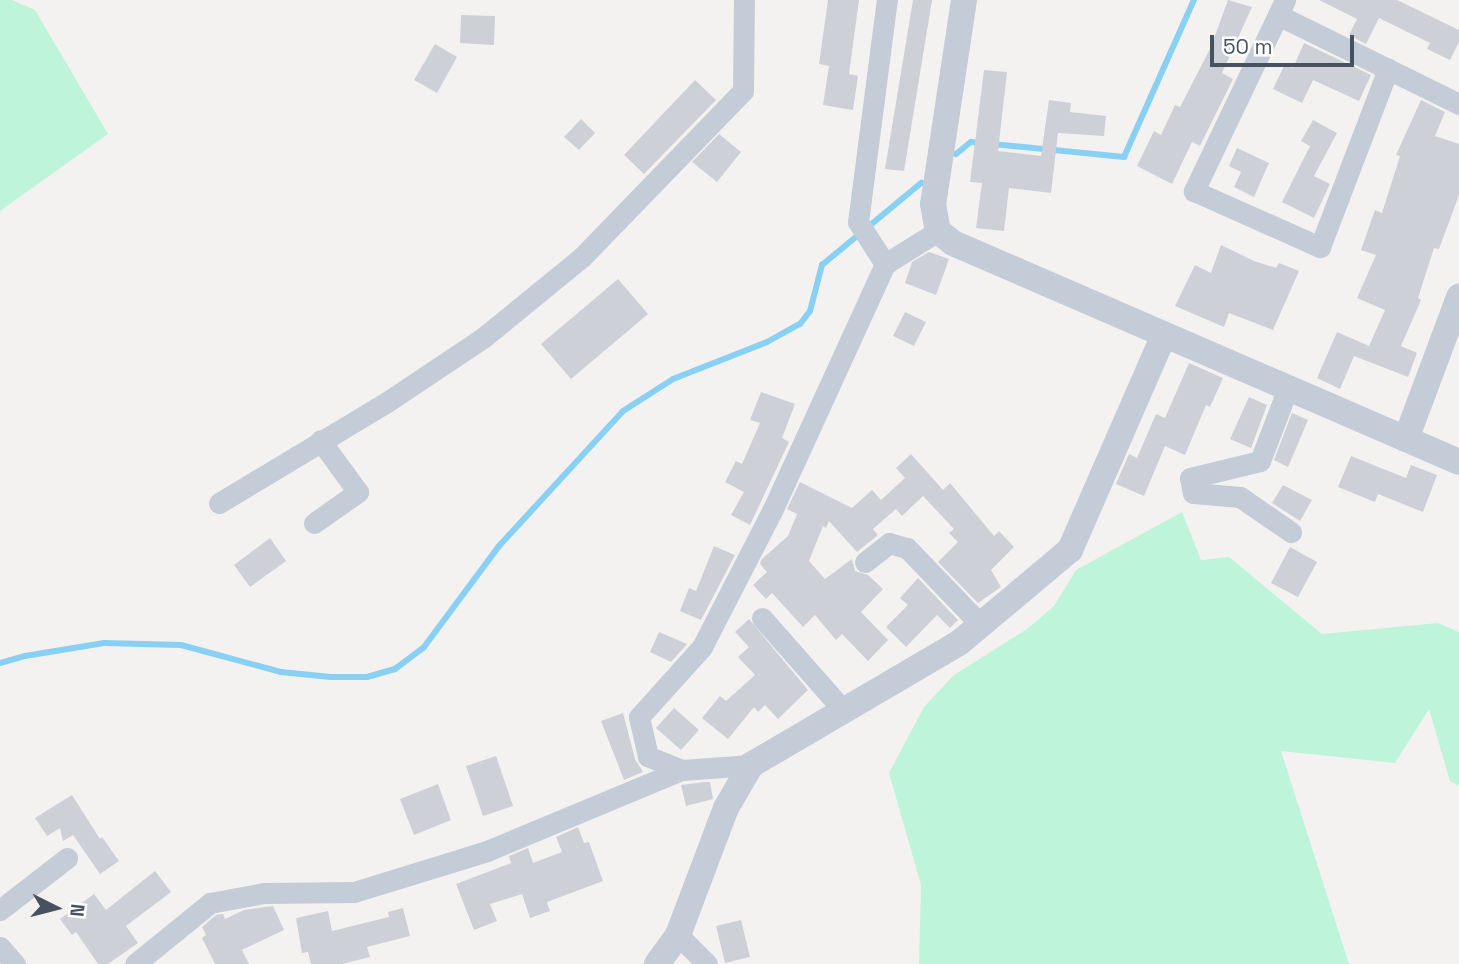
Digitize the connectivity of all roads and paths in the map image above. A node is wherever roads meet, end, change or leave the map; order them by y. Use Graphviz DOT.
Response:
graph roads {
  1 [pos="744,0"];
  2 [pos="887,0"];
  3 [pos="964,0"];
  4 [pos="1281,7"];
  5 [pos="1388,69"];
  6 [pos="1459,104"];
  7 [pos="937,231"];
  8 [pos="885,264"];
  9 [pos="1457,308"];
  10 [pos="1164,335"];
  11 [pos="1288,388"];
  12 [pos="1406,439"];
  13 [pos="320,440"];
  14 [pos="1459,462"];
  15 [pos="219,503"];
  16 [pos="314,523"];
  17 [pos="1291,532"];
  18 [pos="865,562"];
  19 [pos="762,618"];
  20 [pos="981,625"];
  21 [pos="843,710"];
  22 [pos="751,765"];
  23 [pos="682,770"];
  24 [pos="67,858"];
  25 [pos="0,910"];
  26 [pos="678,935"];
  27 [pos="0,947"];
  28 [pos="15,964"];
  29 [pos="135,964"];
  30 [pos="657,964"];
  31 [pos="707,964"];
  1 -- 13 [label="street"];
  2 -- 8 [label="street"];
  3 -- 7 [label="street"];
  4 -- 5 [label="street"];
  4 -- 5 [label="street"];
  5 -- 6 [label="street"];
  7 -- 8 [label="street"];
  7 -- 10 [label="street"];
  8 -- 23 [label="street"];
  9 -- 12 [label="street"];
  10 -- 11 [label="street"];
  10 -- 20 [label="street"];
  11 -- 12 [label="street"];
  11 -- 17 [label="street"];
  12 -- 14 [label="street"];
  13 -- 15 [label="street"];
  13 -- 16 [label="street"];
  18 -- 20 [label="street"];
  19 -- 21 [label="street"];
  20 -- 21 [label="street"];
  21 -- 22 [label="street"];
  22 -- 23 [label="street"];
  22 -- 26 [label="street"];
  23 -- 29 [label="street"];
  24 -- 25 [label="street"];
  26 -- 30 [label="street"];
  26 -- 31 [label="street"];
  27 -- 28 [label="street"];
}
